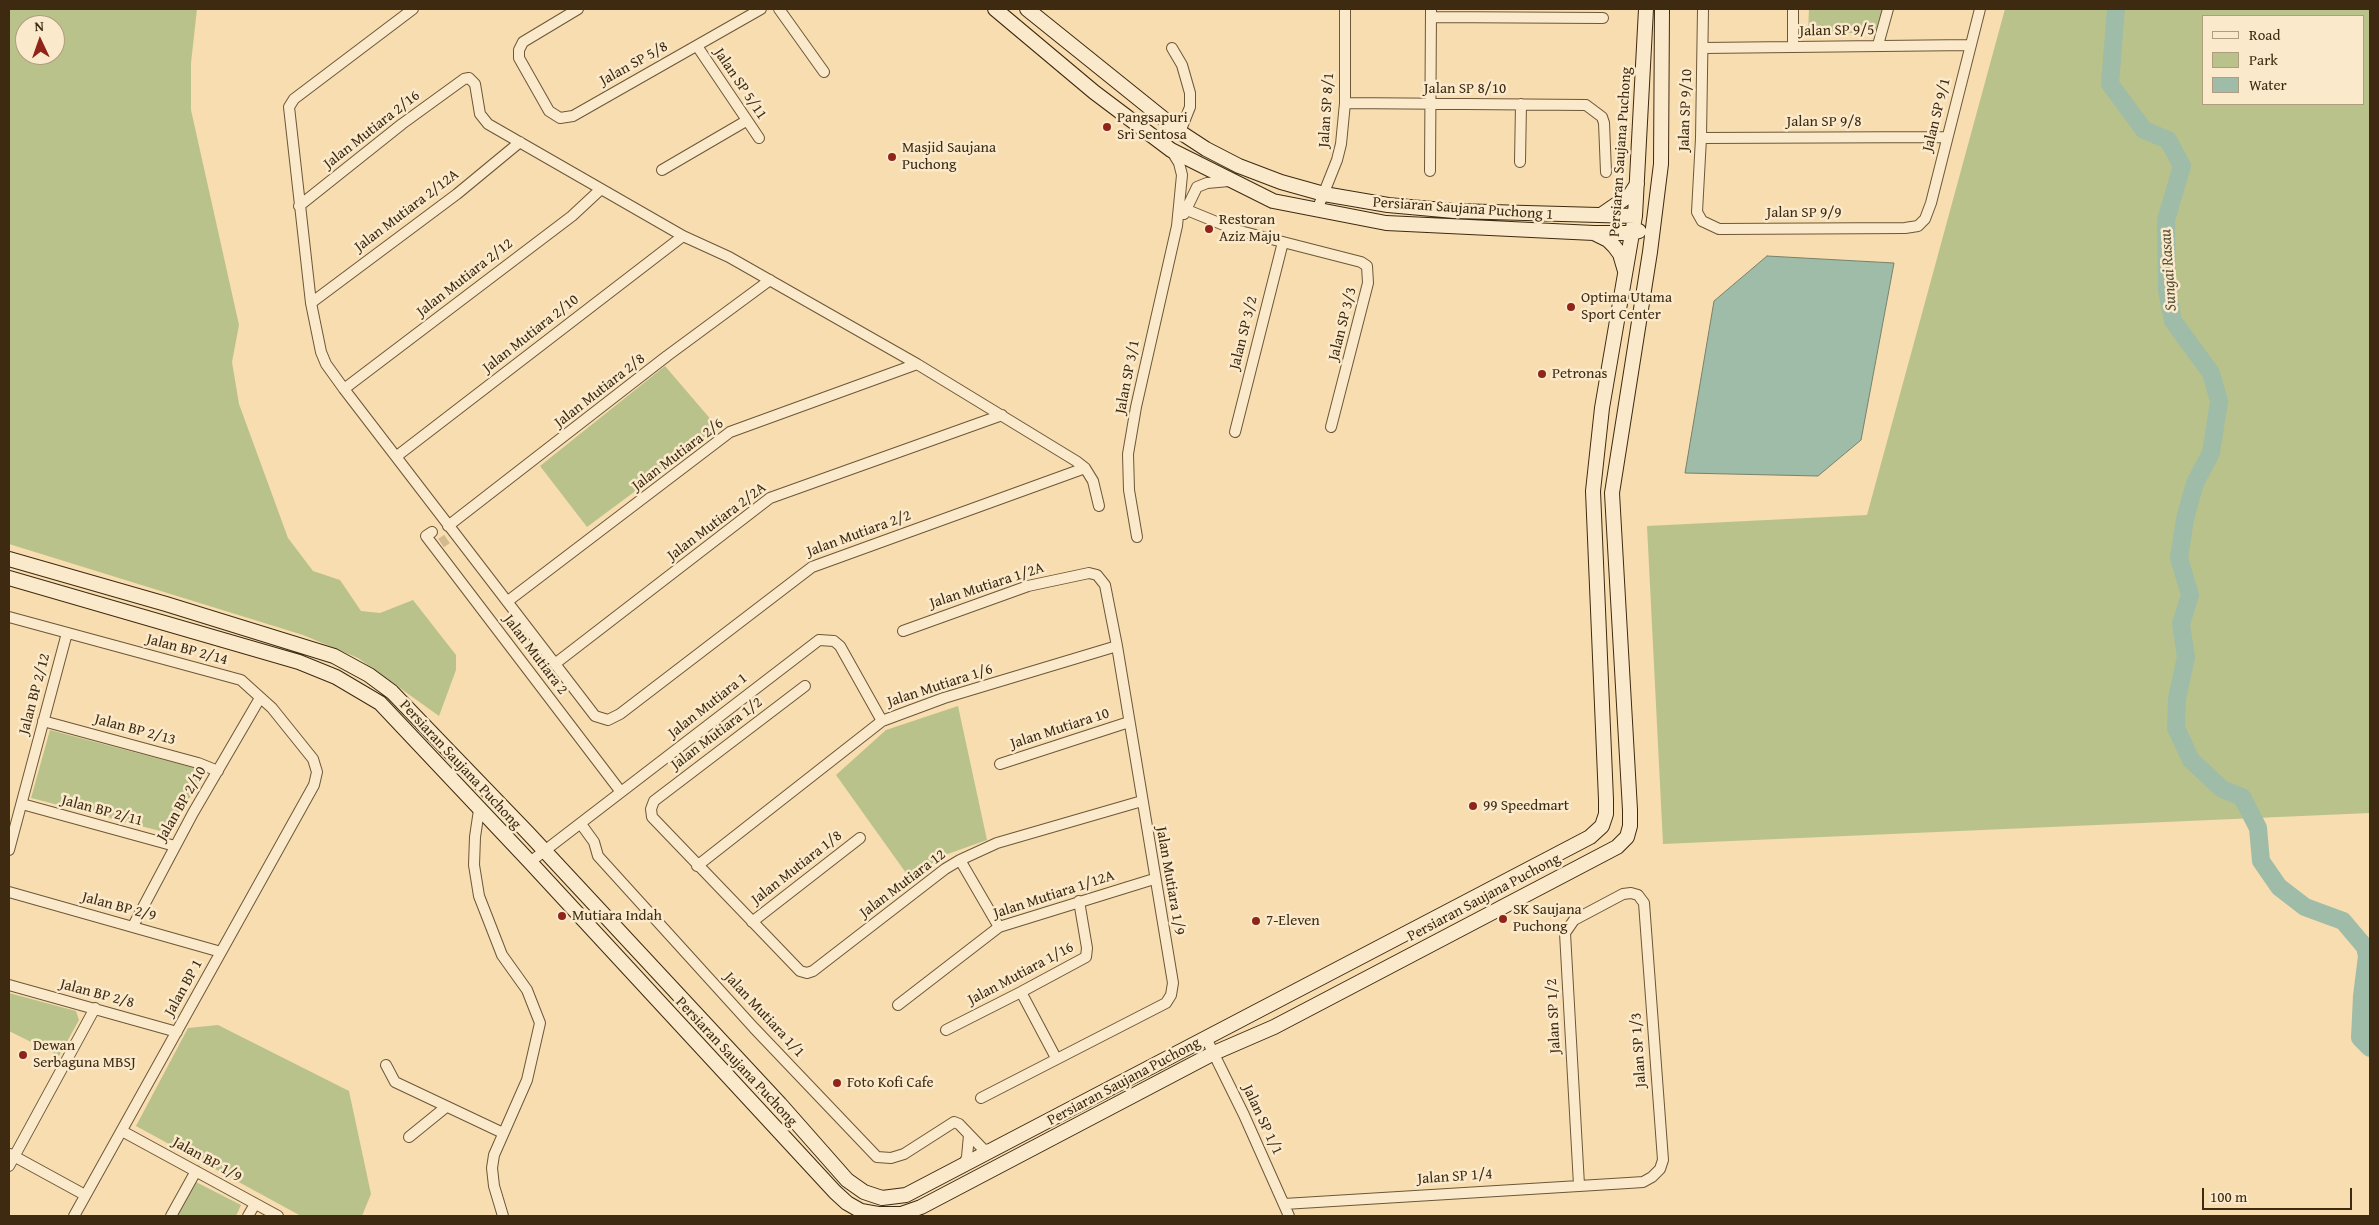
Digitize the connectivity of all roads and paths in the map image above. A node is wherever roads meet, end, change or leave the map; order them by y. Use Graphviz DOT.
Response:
graph roads {
  1 [pos="413,9"];
  2 [pos="578,9"];
  3 [pos="761,9"];
  4 [pos="779,9"];
  5 [pos="995,9"];
  6 [pos="1027,9"];
  7 [pos="1346,9"];
  8 [pos="1646,9"];
  9 [pos="1662,9"];
  10 [pos="1703,9"];
  11 [pos="1793,9"];
  12 [pos="1888,9"];
  13 [pos="1980,9"];
  14 [pos="1431,13"];
  15 [pos="1603,18"];
  16 [pos="1878,45"];
  17 [pos="1970,45"];
  18 [pos="697,46"];
  19 [pos="1793,46"];
  20 [pos="1172,48"];
  21 [pos="1703,48"];
  22 [pos="824,72"];
  23 [pos="1345,103"];
  24 [pos="1430,103"];
  25 [pos="1521,104"];
  26 [pos="746,121"];
  27 [pos="1180,132"];
  28 [pos="1947,137"];
  29 [pos="759,138"];
  30 [pos="1701,138"];
  31 [pos="520,142"];
  32 [pos="1171,150"];
  33 [pos="1520,162"];
  34 [pos="662,170"];
  35 [pos="1430,171"];
  36 [pos="1606,172"];
  37 [pos="1229,181"];
  38 [pos="1638,184"];
  39 [pos="601,189"];
  40 [pos="1324,194"];
  41 [pos="299,206"];
  42 [pos="1187,210"];
  43 [pos="1317,210"];
  44 [pos="1698,212"];
  45 [pos="1655,214"];
  46 [pos="1601,216"];
  47 [pos="1635,216"];
  48 [pos="1177,226"];
  49 [pos="1918,226"];
  50 [pos="1638,230"];
  51 [pos="1594,233"];
  52 [pos="683,236"];
  53 [pos="1283,242"];
  54 [pos="1650,252"];
  55 [pos="1625,271"];
  56 [pos="770,280"];
  57 [pos="311,303"];
  58 [pos="917,364"];
  59 [pos="344,388"];
  60 [pos="1002,415"];
  61 [pos="1331,427"];
  62 [pos="1235,432"];
  63 [pos="397,456"];
  64 [pos="1085,468"];
  65 [pos="1612,493"];
  66 [pos="1098,506"];
  67 [pos="1593,518"];
  68 [pos="1613,533"];
  69 [pos="441,536"];
  70 [pos="1137,537"];
  71 [pos="9,559"];
  72 [pos="1082,573"];
  73 [pos="9,578"];
  74 [pos="508,601"];
  75 [pos="9,617"];
  76 [pos="903,631"];
  77 [pos="67,633"];
  78 [pos="1117,646"];
  79 [pos="556,663"];
  80 [pos="805,686"];
  81 [pos="260,698"];
  82 [pos="44,721"];
  83 [pos="882,721"];
  84 [pos="1129,722"];
  85 [pos="1000,764"];
  86 [pos="218,771"];
  87 [pos="317,772"];
  88 [pos="621,792"];
  89 [pos="1142,801"];
  90 [pos="22,804"];
  91 [pos="479,810"];
  92 [pos="581,824"];
  93 [pos="860,838"];
  94 [pos="175,846"];
  95 [pos="9,850"];
  96 [pos="545,851"];
  97 [pos="960,860"];
  98 [pos="530,862"];
  99 [pos="697,866"];
  100 [pos="1154,879"];
  101 [pos="9,892"];
  102 [pos="1638,895"];
  103 [pos="1079,901"];
  104 [pos="752,922"];
  105 [pos="132,926"];
  106 [pos="999,927"];
  107 [pos="221,952"];
  108 [pos="9,985"];
  109 [pos="1022,992"];
  110 [pos="898,1005"];
  111 [pos="95,1008"];
  112 [pos="946,1030"];
  113 [pos="177,1032"];
  114 [pos="1206,1038"];
  115 [pos="1214,1053"];
  116 [pos="1056,1058"];
  117 [pos="386,1065"];
  118 [pos="981,1098"];
  119 [pos="446,1107"];
  120 [pos="122,1131"];
  121 [pos="503,1133"];
  122 [pos="969,1135"];
  123 [pos="409,1137"];
  124 [pos="992,1151"];
  125 [pos="12,1155"];
  126 [pos="9,1166"];
  127 [pos="962,1166"];
  128 [pos="196,1171"];
  129 [pos="1628,1183"];
  130 [pos="1579,1185"];
  131 [pos="85,1195"];
  132 [pos="255,1204"];
  133 [pos="1284,1204"];
  134 [pos="74,1216"];
  135 [pos="171,1216"];
  136 [pos="248,1216"];
  137 [pos="278,1216"];
  138 [pos="502,1216"];
  139 [pos="1289,1216"];
  1 -- 41 [label="street"];
  2 -- 18 [label="street, Jalan SP 5/8"];
  3 -- 18 [label="street, Jalan SP 5/8"];
  4 -- 22 [label="street"];
  5 -- 32 [label="street, Persiaran Saujana Puchong 1"];
  6 -- 27 [label="street, Persiaran Saujana Puchong 1"];
  7 -- 23 [label="street, Jalan SP 8/1"];
  8 -- 38 [label="street, Persiaran Saujana Puchong"];
  9 -- 45 [label="street, Persiaran Saujana Puchong"];
  10 -- 21 [label="street, Jalan SP 9/10"];
  11 -- 19 [label="street"];
  12 -- 16 [label="street"];
  13 -- 17 [label="street, Jalan SP 9/1"];
  14 -- 15 [label="street"];
  14 -- 24 [label="street"];
  16 -- 17 [label="street, Jalan SP 9/5"];
  16 -- 19 [label="street, Jalan SP 9/5"];
  17 -- 28 [label="street, Jalan SP 9/1"];
  18 -- 26 [label="street, Jalan SP 5/11"];
  19 -- 21 [label="street, Jalan SP 9/5"];
  20 -- 27 [label="street"];
  21 -- 30 [label="street, Jalan SP 9/10"];
  23 -- 24 [label="street, Jalan SP 8/10"];
  23 -- 40 [label="street, Jalan SP 8/1"];
  24 -- 25 [label="street, Jalan SP 8/10"];
  24 -- 35 [label="street"];
  25 -- 33 [label="street"];
  25 -- 36 [label="street, Jalan SP 8/10"];
  26 -- 29 [label="street, Jalan SP 5/11"];
  26 -- 34 [label="street"];
  27 -- 40 [label="street, Persiaran Saujana Puchong 1"];
  28 -- 30 [label="street, Jalan SP 9/8"];
  28 -- 49 [label="street, Jalan SP 9/1"];
  30 -- 44 [label="street, Jalan SP 9/10"];
  31 -- 39 [label="street"];
  31 -- 41 [label="street, Jalan Mutiara 2/16"];
  31 -- 57 [label="street, Jalan Mutiara 2/12A"];
  32 -- 37 [label="street, Persiaran Saujana Puchong 1"];
  32 -- 48 [label="street, Jalan SP 3/1"];
  37 -- 42 [label="street, Jalan SP 3/1"];
  37 -- 43 [label="street, Persiaran Saujana Puchong 1"];
  38 -- 46 [label="street"];
  38 -- 47 [label="street, Persiaran Saujana Puchong"];
  39 -- 52 [label="street"];
  39 -- 59 [label="street, Jalan Mutiara 2/12"];
  40 -- 43 [label="street, Jalan SP 8/1"];
  40 -- 46 [label="street, Persiaran Saujana Puchong 1"];
  41 -- 57 [label="street"];
  42 -- 48 [label="street, Jalan SP 3/1"];
  42 -- 53 [label="street, Jalan SP 3/3"];
  43 -- 51 [label="street, Persiaran Saujana Puchong 1"];
  44 -- 49 [label="street, Jalan SP 9/9"];
  45 -- 50 [label="street"];
  45 -- 54 [label="street, Persiaran Saujana Puchong"];
  46 -- 47 [label="street, Persiaran Saujana Puchong 1"];
  47 -- 50 [label="street, Persiaran Saujana Puchong"];
  48 -- 70 [label="street, Jalan SP 3/1"];
  50 -- 51 [label="street, Persiaran Saujana Puchong 1"];
  50 -- 54 [label="street"];
  50 -- 55 [label="street, Persiaran Saujana Puchong"];
  51 -- 55 [label="street"];
  52 -- 56 [label="street"];
  52 -- 63 [label="street, Jalan Mutiara 2/10"];
  53 -- 61 [label="street, Jalan SP 3/3"];
  53 -- 62 [label="street, Jalan SP 3/2"];
  54 -- 65 [label="street, Persiaran Saujana Puchong"];
  55 -- 67 [label="street, Persiaran Saujana Puchong"];
  56 -- 58 [label="street"];
  56 -- 69 [label="street, Jalan Mutiara 2/8"];
  57 -- 59 [label="street"];
  58 -- 60 [label="street"];
  58 -- 74 [label="street, Jalan Mutiara 2/6"];
  59 -- 63 [label="street"];
  60 -- 64 [label="street"];
  60 -- 79 [label="street, Jalan Mutiara 2/2A"];
  63 -- 69 [label="street"];
  64 -- 66 [label="street"];
  64 -- 79 [label="street, Jalan Mutiara 2/2"];
  65 -- 67 [label="street"];
  65 -- 68 [label="street, Persiaran Saujana Puchong"];
  67 -- 68 [label="street"];
  67 -- 114 [label="street, Persiaran Saujana Puchong"];
  68 -- 115 [label="street, Persiaran Saujana Puchong"];
  69 -- 74 [label="street"];
  69 -- 88 [label="street, Jalan Mutiara 2"];
  71 -- 96 [label="street, Persiaran Saujana Puchong"];
  72 -- 76 [label="street, Jalan Mutiara 1/2A"];
  72 -- 78 [label="street, Jalan Mutiara 1/9"];
  73 -- 91 [label="street, Persiaran Saujana Puchong"];
  74 -- 79 [label="street"];
  75 -- 77 [label="street, Jalan BP 2/14"];
  77 -- 81 [label="street, Jalan BP 2/14"];
  77 -- 82 [label="street, Jalan BP 2/12"];
  78 -- 83 [label="street, Jalan Mutiara 1/6"];
  78 -- 84 [label="street, Jalan Mutiara 1/9"];
  80 -- 99 [label="street, Jalan Mutiara 1/2"];
  81 -- 86 [label="street, Jalan BP 2/10"];
  81 -- 87 [label="street, Jalan BP 2/14"];
  82 -- 86 [label="street, Jalan BP 2/13"];
  82 -- 90 [label="street, Jalan BP 2/12"];
  83 -- 88 [label="street, Jalan Mutiara 1"];
  83 -- 99 [label="street, Jalan Mutiara 1/6"];
  84 -- 85 [label="street, Jalan Mutiara 10"];
  84 -- 89 [label="street, Jalan Mutiara 1/9"];
  86 -- 94 [label="street, Jalan BP 2/10"];
  87 -- 107 [label="street, Jalan BP 1"];
  88 -- 92 [label="street, Jalan Mutiara 1"];
  89 -- 97 [label="street, Jalan Mutiara 12"];
  89 -- 100 [label="street, Jalan Mutiara 1/9"];
  90 -- 94 [label="street, Jalan BP 2/11"];
  90 -- 95 [label="street, Jalan BP 2/12"];
  91 -- 98 [label="street, Persiaran Saujana Puchong"];
  91 -- 121 [label="street"];
  92 -- 96 [label="street, Jalan Mutiara 1"];
  92 -- 122 [label="street, Jalan Mutiara 1/1"];
  93 -- 104 [label="street, Jalan Mutiara 1/8"];
  94 -- 105 [label="street, Jalan BP 2/10"];
  96 -- 98 [label="street, Jalan Mutiara 1"];
  96 -- 127 [label="street, Persiaran Saujana Puchong"];
  97 -- 104 [label="street, Jalan Mutiara 12"];
  97 -- 106 [label="street"];
  98 -- 115 [label="street, Persiaran Saujana Puchong"];
  99 -- 104 [label="street"];
  100 -- 103 [label="street, Jalan Mutiara 1/12A"];
  100 -- 116 [label="street, Jalan Mutiara 1/9"];
  101 -- 105 [label="street, Jalan BP 2/9"];
  102 -- 129 [label="street, Jalan SP 1/3"];
  102 -- 130 [label="street, Jalan SP 1/2"];
  103 -- 106 [label="street, Jalan Mutiara 1/12A"];
  103 -- 109 [label="street, Jalan Mutiara 1/16"];
  105 -- 107 [label="street, Jalan BP 2/9"];
  106 -- 110 [label="street, Jalan Mutiara 1/12A"];
  107 -- 113 [label="street, Jalan BP 1"];
  108 -- 111 [label="street, Jalan BP 2/8"];
  109 -- 112 [label="street, Jalan Mutiara 1/16"];
  109 -- 116 [label="street"];
  111 -- 113 [label="street, Jalan BP 2/8"];
  111 -- 125 [label="street"];
  113 -- 120 [label="street, Jalan BP 1"];
  114 -- 115 [label="street, Jalan SP 1/1"];
  114 -- 124 [label="street, Persiaran Saujana Puchong"];
  115 -- 133 [label="street, Jalan SP 1/1"];
  116 -- 118 [label="street, Jalan Mutiara 1/9"];
  117 -- 119 [label="street"];
  119 -- 121 [label="street"];
  119 -- 123 [label="street"];
  120 -- 128 [label="street, Jalan BP 1/9"];
  120 -- 131 [label="street, Jalan BP 1"];
  121 -- 138 [label="street"];
  122 -- 124 [label="street"];
  122 -- 127 [label="street"];
  124 -- 127 [label="street, Persiaran Saujana Puchong"];
  125 -- 126 [label="street"];
  125 -- 131 [label="street"];
  128 -- 132 [label="street, Jalan BP 1/9"];
  128 -- 135 [label="street"];
  129 -- 130 [label="street, Jalan SP 1/4"];
  130 -- 133 [label="street, Jalan SP 1/4"];
  131 -- 134 [label="street, Jalan BP 1"];
  132 -- 136 [label="street"];
  132 -- 137 [label="street, Jalan BP 1/9"];
  133 -- 139 [label="street, Jalan SP 1/1"];
}
